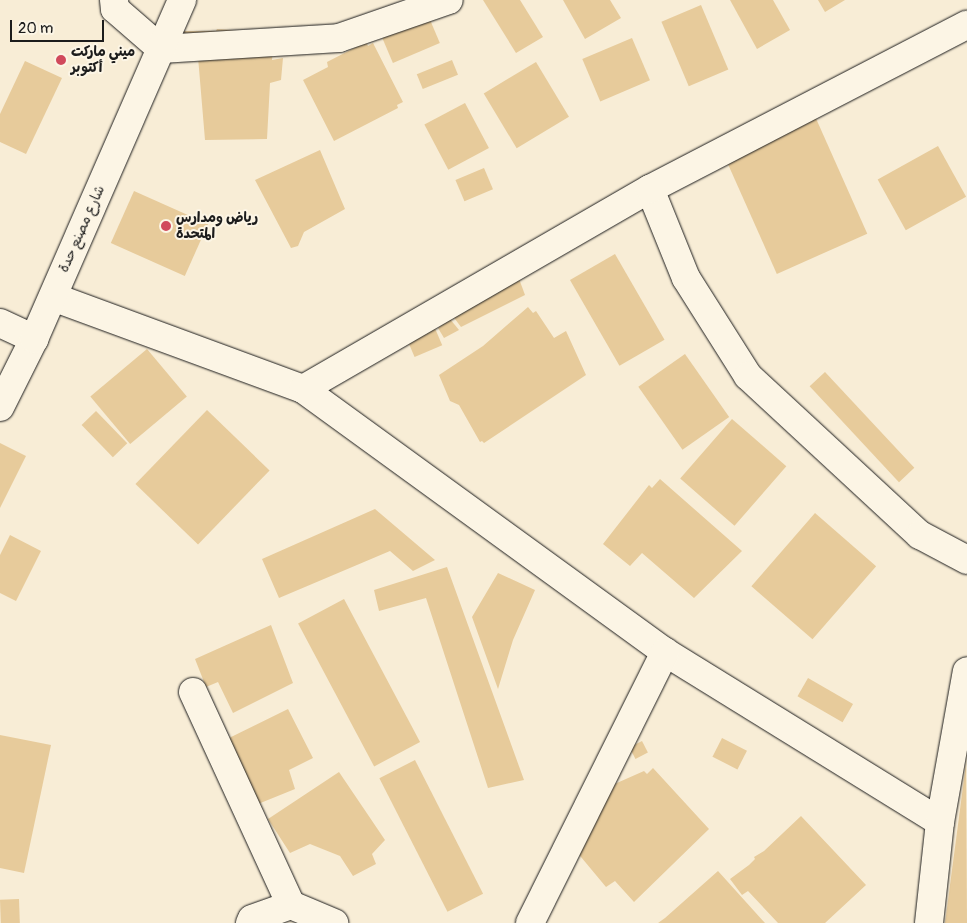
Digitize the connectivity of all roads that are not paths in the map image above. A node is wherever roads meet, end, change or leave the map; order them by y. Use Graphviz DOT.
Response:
graph roads {
  1 [pos="114,0"];
  2 [pos="182,0"];
  3 [pos="449,0"];
  4 [pos="967,25"];
  5 [pos="161,49"];
  6 [pos="650,189"];
  7 [pos="53,297"];
  8 [pos="0,324"];
  9 [pos="34,339"];
  10 [pos="303,389"];
  11 [pos="0,407"];
  12 [pos="967,560"];
  13 [pos="665,652"];
  14 [pos="967,671"];
  15 [pos="193,692"];
  16 [pos="940,822"];
  17 [pos="291,905"];
  18 [pos="250,923"];
  19 [pos="334,923"];
  20 [pos="530,923"];
  21 [pos="929,923"];
  1 -- 5 [label="street"];
  2 -- 5 [label="street, شارع مصنع حدة"];
  3 -- 5 [label="street"];
  4 -- 6 [label="street"];
  5 -- 7 [label="street, شارع مصنع حدة"];
  6 -- 10 [label="street"];
  6 -- 12 [label="street"];
  7 -- 9 [label="street, شارع مصنع حدة"];
  7 -- 10 [label="street"];
  8 -- 9 [label="street"];
  9 -- 11 [label="street, شارع مصنع حدة"];
  10 -- 13 [label="street"];
  13 -- 16 [label="street"];
  13 -- 20 [label="street"];
  14 -- 16 [label="street"];
  15 -- 17 [label="street"];
  16 -- 21 [label="street"];
  17 -- 18 [label="street"];
  17 -- 19 [label="street"];
}
